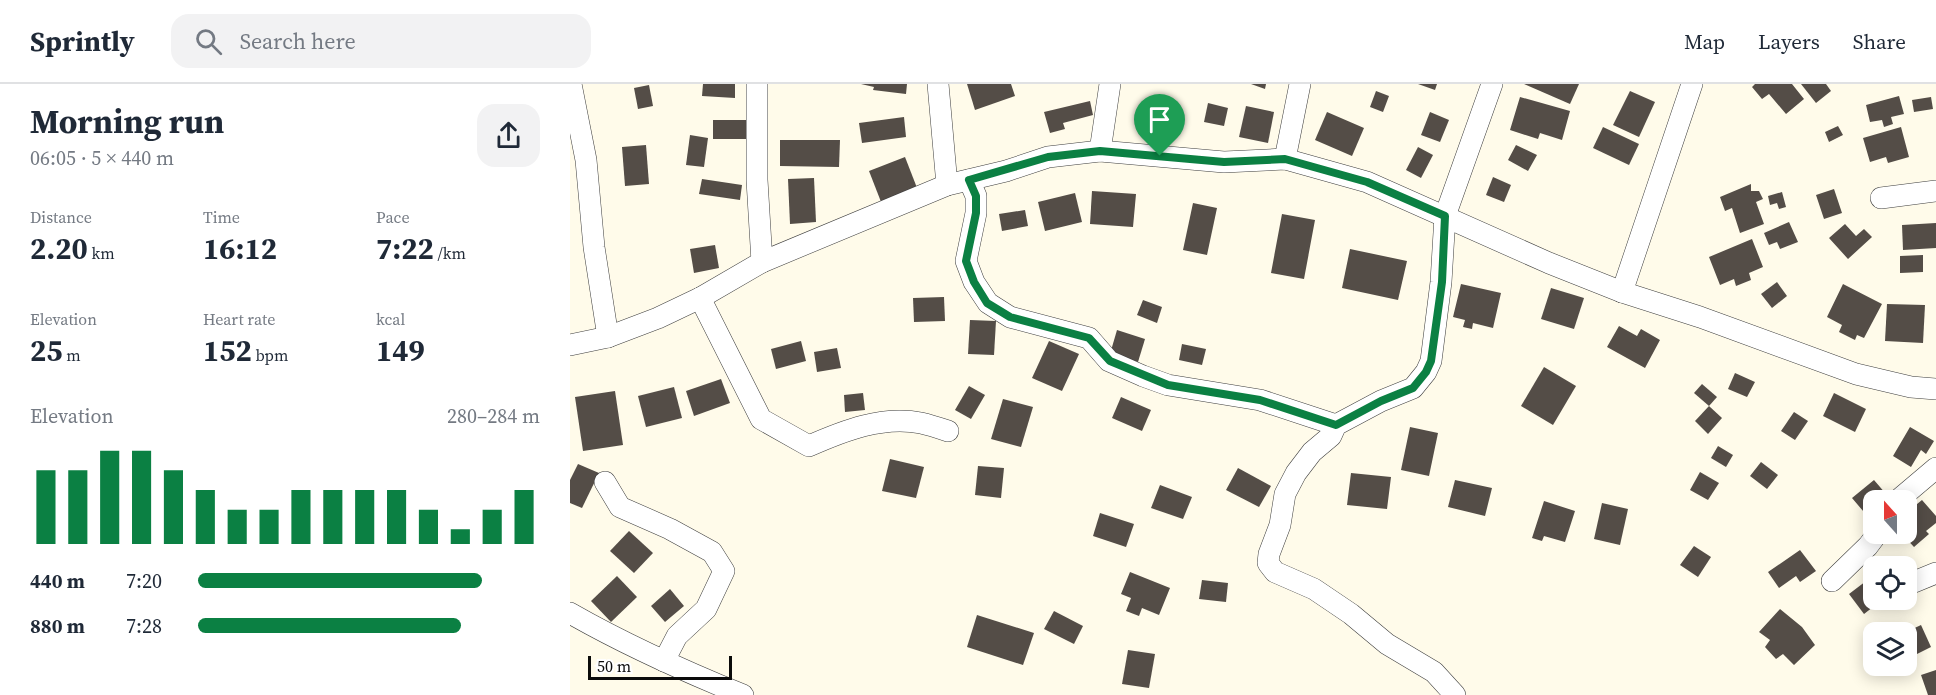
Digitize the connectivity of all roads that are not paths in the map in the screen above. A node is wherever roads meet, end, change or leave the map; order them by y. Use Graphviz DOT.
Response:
graph roads {
  1 [pos="571,84"];
  2 [pos="757,84"];
  3 [pos="938,84"];
  4 [pos="1110,84"];
  5 [pos="1300,84"];
  6 [pos="1492,84"];
  7 [pos="1692,84"];
  8 [pos="1100,151"];
  9 [pos="1285,159"];
  10 [pos="969,180"];
  11 [pos="947,185"];
  12 [pos="1936,192"];
  13 [pos="1881,198"];
  14 [pos="1445,216"];
  15 [pos="762,262"];
  16 [pos="1622,292"];
  17 [pos="699,298"];
  18 [pos="608,337"];
  19 [pos="570,345"];
  20 [pos="1936,390"];
  21 [pos="1336,425"];
  22 [pos="948,431"];
  23 [pos="1936,468"];
  24 [pos="605,482"];
  25 [pos="1910,490"];
  26 [pos="1870,544"];
  27 [pos="1936,573"];
  28 [pos="1832,580"];
  29 [pos="1917,581"];
  30 [pos="570,613"];
  31 [pos="664,661"];
  32 [pos="743,695"];
  33 [pos="1455,695"];
  1 -- 18 [label="street"];
  2 -- 15 [label="street"];
  3 -- 11 [label="street"];
  4 -- 8 [label="street"];
  5 -- 9 [label="street"];
  6 -- 14 [label="street"];
  7 -- 16 [label="street"];
  8 -- 9 [label="street"];
  8 -- 10 [label="street"];
  9 -- 14 [label="street"];
  10 -- 11 [label="street"];
  10 -- 21 [label="street"];
  11 -- 15 [label="street"];
  12 -- 13 [label="street"];
  14 -- 16 [label="street"];
  14 -- 21 [label="street"];
  15 -- 17 [label="street"];
  16 -- 20 [label="street"];
  17 -- 18 [label="street"];
  17 -- 22 [label="street"];
  18 -- 19 [label="street"];
  21 -- 33 [label="street"];
  23 -- 25 [label="street"];
  24 -- 31 [label="street"];
  26 -- 28 [label="street"];
  27 -- 29 [label="street"];
  30 -- 31 [label="street"];
  31 -- 32 [label="street"];
}
